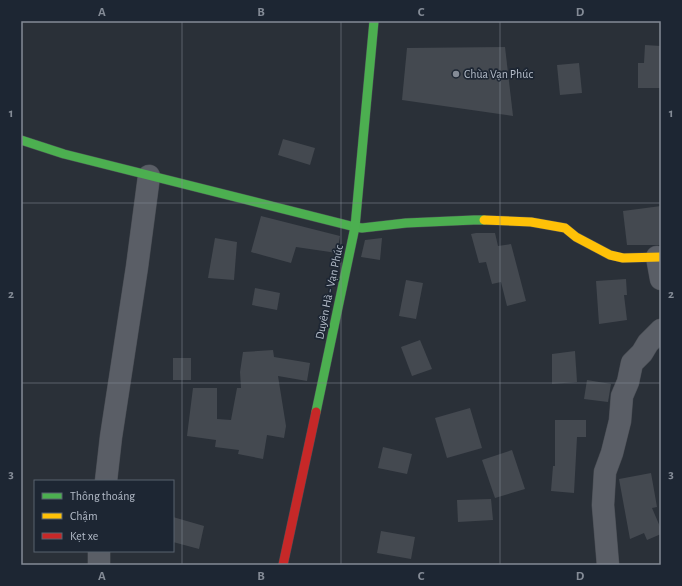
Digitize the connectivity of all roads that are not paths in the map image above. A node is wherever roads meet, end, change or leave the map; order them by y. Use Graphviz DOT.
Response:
graph roads {
  1 [pos="374,21"];
  2 [pos="21,140"];
  3 [pos="149,176"];
  4 [pos="355,227"];
  5 [pos="659,257"];
  6 [pos="661,279"];
  7 [pos="661,330"];
  8 [pos="106,480"];
  9 [pos="99,552"];
  10 [pos="99,565"];
  11 [pos="284,565"];
  12 [pos="608,565"];
  1 -- 4 [label="street, Duyên Hà - Vạn Phúc"];
  2 -- 3 [label="street"];
  3 -- 4 [label="street"];
  3 -- 8 [label="street"];
  4 -- 5 [label="street"];
  4 -- 11 [label="street, Duyên Hà - Vạn Phúc"];
  5 -- 6 [label="street"];
  7 -- 12 [label="street"];
  9 -- 10 [label="street"];
}
